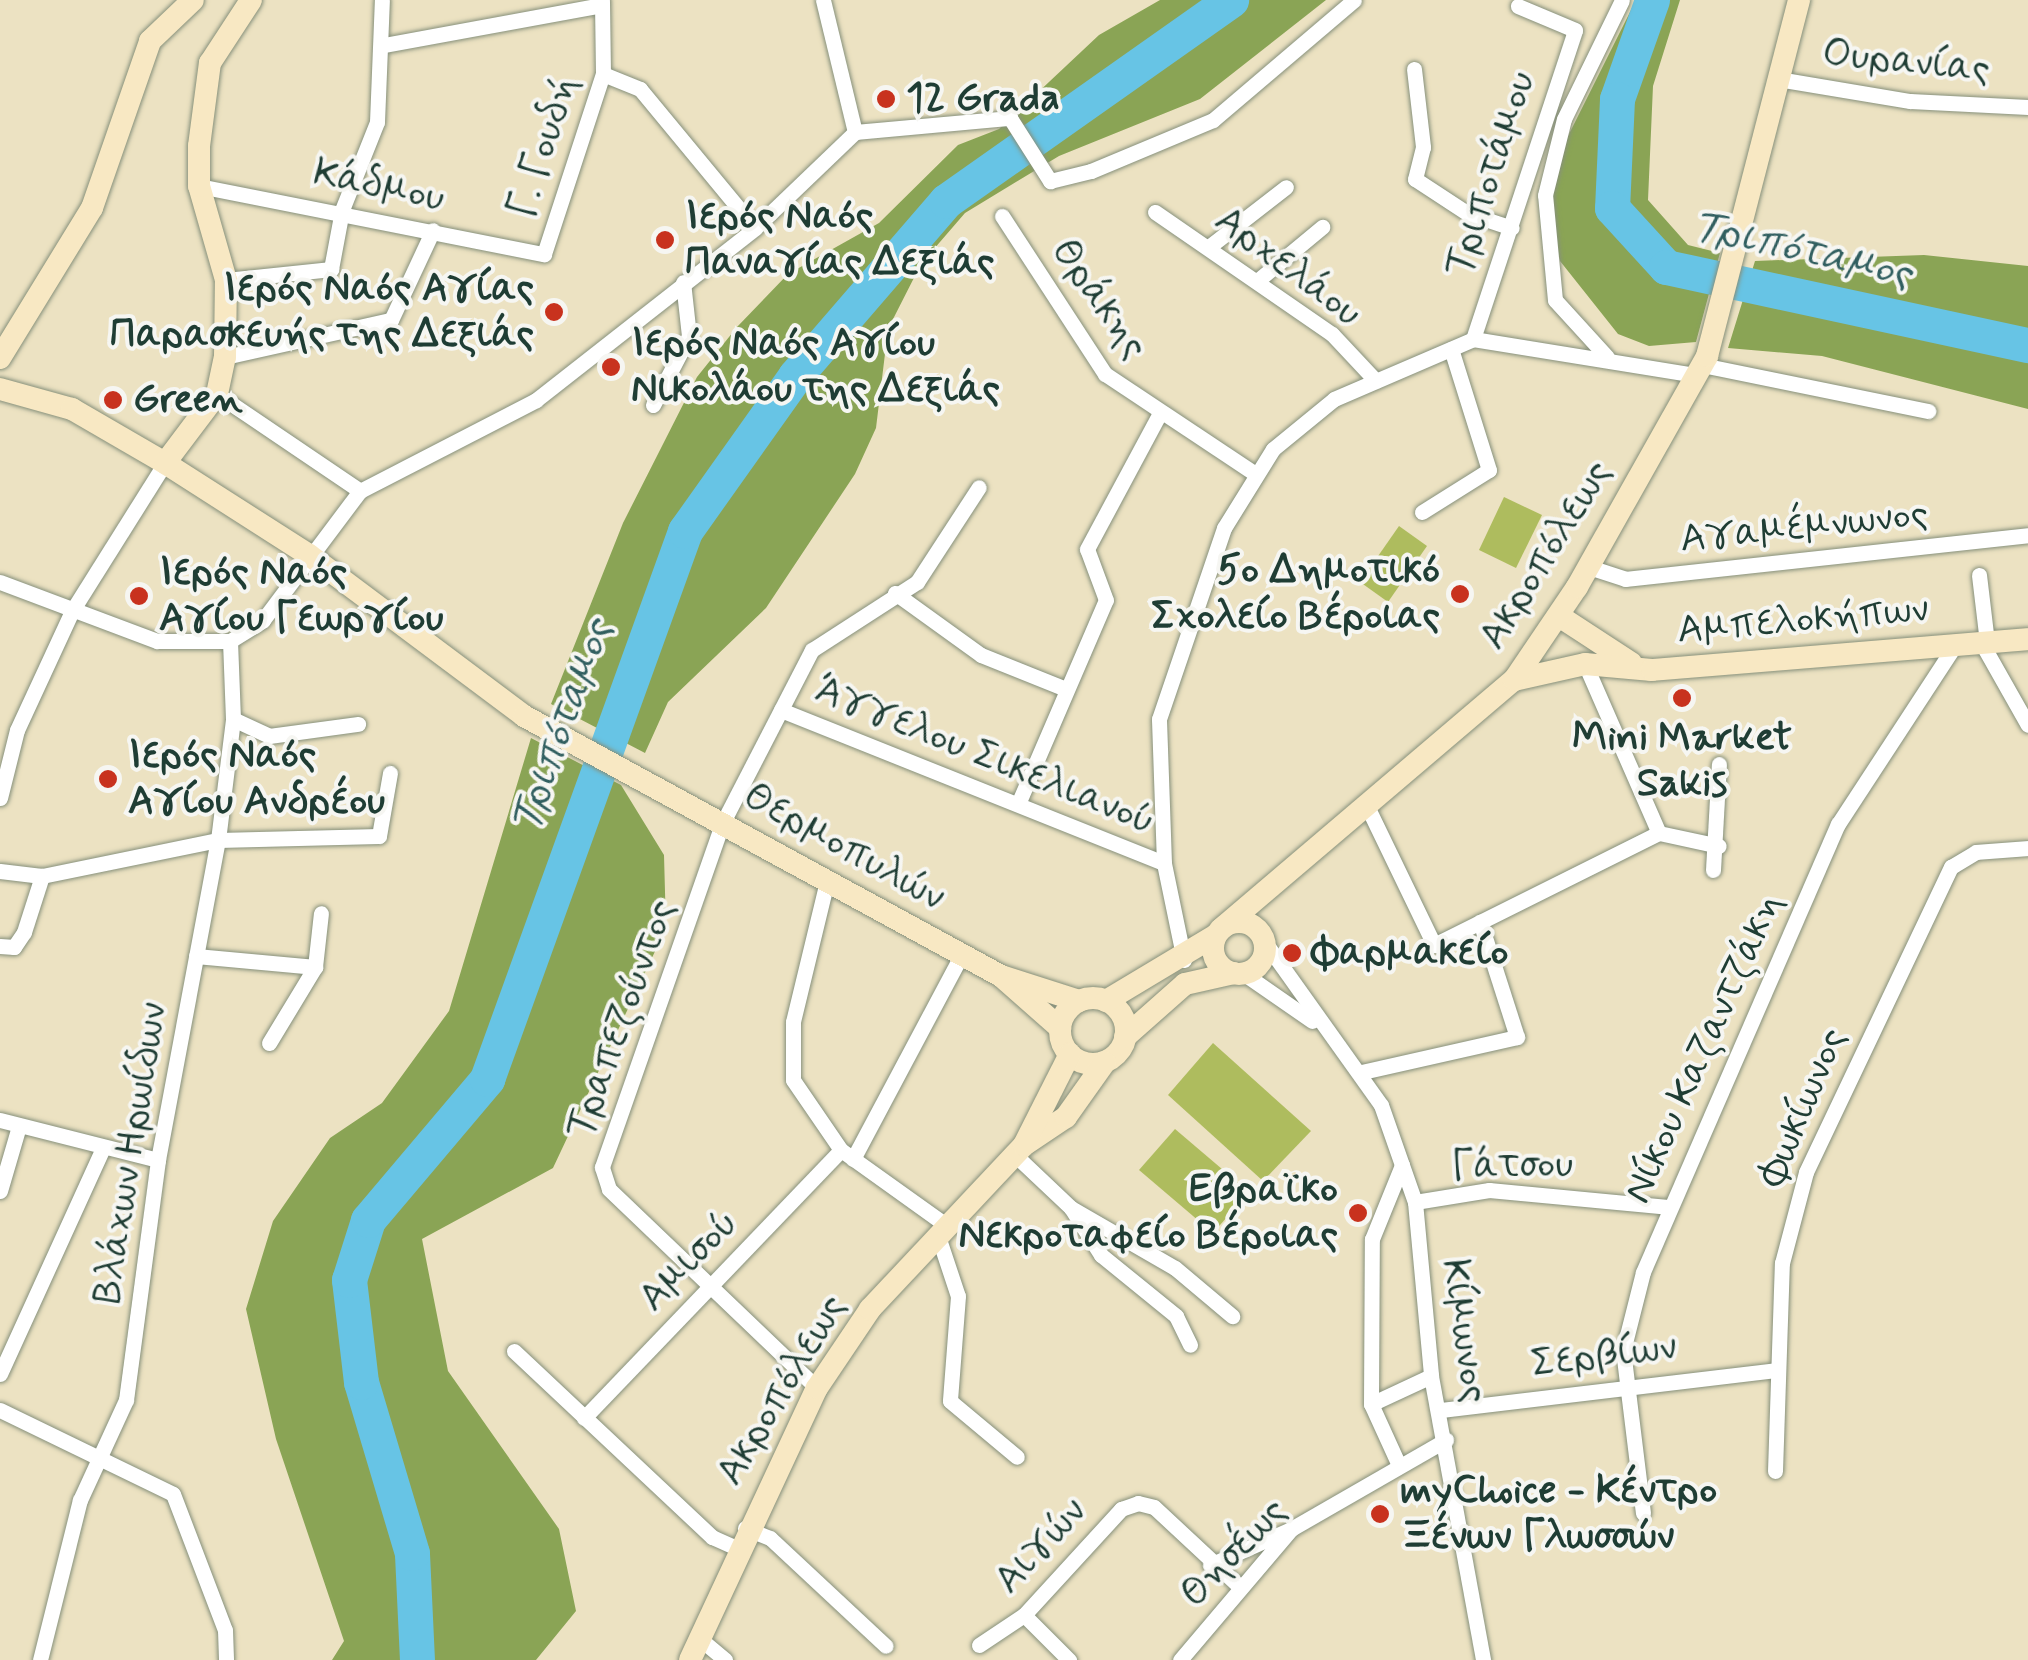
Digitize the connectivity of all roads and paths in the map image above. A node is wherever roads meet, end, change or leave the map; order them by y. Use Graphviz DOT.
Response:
graph roads {
  1 [pos="194,0"];
  2 [pos="251,0"];
  3 [pos="382,0"];
  4 [pos="823,0"];
  5 [pos="1354,0"];
  6 [pos="1622,0"];
  7 [pos="1799,0"];
  8 [pos="602,3"];
  9 [pos="1518,6"];
  10 [pos="384,46"];
  11 [pos="1414,69"];
  12 [pos="603,74"];
  13 [pos="1778,79"];
  14 [pos="2028,107"];
  15 [pos="855,132"];
  16 [pos="199,186"];
  17 [pos="1286,187"];
  18 [pos="342,210"];
  19 [pos="1156,212"];
  20 [pos="1002,216"];
  21 [pos="1322,227"];
  22 [pos="755,228"];
  23 [pos="1512,228"];
  24 [pos="433,230"];
  25 [pos="1210,246"];
  26 [pos="544,254"];
  27 [pos="226,280"];
  28 [pos="1258,280"];
  29 [pos="683,282"];
  30 [pos="1473,339"];
  31 [pos="1451,349"];
  32 [pos="225,357"];
  33 [pos="1607,357"];
  34 [pos="0,358"];
  35 [pos="1702,365"];
  36 [pos="1376,381"];
  37 [pos="0,389"];
  38 [pos="217,394"];
  39 [pos="653,406"];
  40 [pos="1928,412"];
  41 [pos="1159,415"];
  42 [pos="165,463"];
  43 [pos="1254,474"];
  44 [pos="979,488"];
  45 [pos="360,491"];
  46 [pos="1422,512"];
  47 [pos="2028,535"];
  48 [pos="309,555"];
  49 [pos="1979,575"];
  50 [pos="1583,577"];
  51 [pos="0,582"];
  52 [pos="895,593"];
  53 [pos="72,611"];
  54 [pos="1553,626"];
  55 [pos="1581,632"];
  56 [pos="2028,638"];
  57 [pos="230,641"];
  58 [pos="1984,642"];
  59 [pos="1955,645"];
  60 [pos="1585,664"];
  61 [pos="1649,670"];
  62 [pos="1514,680"];
  63 [pos="1066,689"];
  64 [pos="782,710"];
  65 [pos="232,719"];
  66 [pos="358,724"];
  67 [pos="2028,724"];
  68 [pos="7,754"];
  69 [pos="1719,764"];
  70 [pos="390,773"];
  71 [pos="0,798"];
  72 [pos="1365,802"];
  73 [pos="1018,804"];
  74 [pos="722,824"];
  75 [pos="1659,833"];
  76 [pos="218,840"];
  77 [pos="1719,846"];
  78 [pos="2028,848"];
  79 [pos="1164,862"];
  80 [pos="1713,870"];
  81 [pos="0,871"];
  82 [pos="42,876"];
  83 [pos="1276,879"];
  84 [pos="827,881"];
  85 [pos="321,913"];
  86 [pos="1480,922"];
  87 [pos="1218,932"];
  88 [pos="1263,940"];
  89 [pos="0,946"];
  90 [pos="962,954"];
  91 [pos="196,956"];
  92 [pos="1184,960"];
  93 [pos="314,968"];
  94 [pos="1239,973"];
  95 [pos="1001,976"];
  96 [pos="1106,1001"];
  97 [pos="1079,1002"];
  98 [pos="1060,1028"];
  99 [pos="1327,1032"];
  100 [pos="1125,1037"];
  101 [pos="269,1043"];
  102 [pos="1070,1054"];
  103 [pos="1105,1062"];
  104 [pos="1362,1072"];
  105 [pos="0,1120"];
  106 [pos="18,1126"];
  107 [pos="102,1150"];
  108 [pos="1020,1150"];
  109 [pos="847,1154"];
  110 [pos="158,1160"];
  111 [pos="1402,1165"];
  112 [pos="0,1192"];
  113 [pos="1415,1202"];
  114 [pos="1670,1207"];
  115 [pos="1071,1208"];
  116 [pos="943,1231"];
  117 [pos="710,1285"];
  118 [pos="1232,1316"];
  119 [pos="1190,1344"];
  120 [pos="514,1350"];
  121 [pos="1776,1370"];
  122 [pos="0,1374"];
  123 [pos="1430,1376"];
  124 [pos="1626,1385"];
  125 [pos="816,1388"];
  126 [pos="1372,1404"];
  127 [pos="0,1410"];
  128 [pos="1441,1410"];
  129 [pos="584,1418"];
  130 [pos="1446,1440"];
  131 [pos="97,1452"];
  132 [pos="1017,1457"];
  133 [pos="1398,1461"];
  134 [pos="1775,1471"];
  135 [pos="1642,1513"];
  136 [pos="1292,1529"];
  137 [pos="741,1538"];
  138 [pos="1210,1566"];
  139 [pos="1240,1588"];
  140 [pos="1024,1615"];
  141 [pos="979,1645"];
  142 [pos="886,1646"];
  143 [pos="695,1649"];
  144 [pos="40,1660"];
  145 [pos="226,1660"];
  146 [pos="725,1660"];
  147 [pos="1069,1660"];
  148 [pos="1180,1660"];
  149 [pos="1484,1660"];
  1 -- 34 [label="street"];
  2 -- 16 [label="street"];
  3 -- 10 [label="street"];
  4 -- 15 [label="street"];
  5 -- 15 [label="street"];
  6 -- 33 [label="street, Τριποτάμου"];
  7 -- 13 [label="street, Ακροπόλεως"];
  8 -- 10 [label="street"];
  8 -- 12 [label="street, Γ. Γουδή"];
  9 -- 23 [label="street, Τριποτάμου"];
  10 -- 18 [label="street"];
  11 -- 23 [label="street"];
  12 -- 22 [label="street"];
  12 -- 26 [label="street, Γ. Γουδή"];
  13 -- 14 [label="street, Ουρανίας"];
  13 -- 35 [label="street, Ακροπόλεως"];
  15 -- 22 [label="street"];
  16 -- 18 [label="street, Κάδμου"];
  16 -- 27 [label="street"];
  17 -- 25 [label="street"];
  18 -- 24 [label="street, Κάδμου"];
  18 -- 27 [label="street"];
  19 -- 25 [label="street, Αρχελάου"];
  20 -- 41 [label="street, Θράκης"];
  21 -- 28 [label="street"];
  22 -- 29 [label="street"];
  23 -- 30 [label="street, Τριποτάμου"];
  24 -- 26 [label="street, Κάδμου"];
  24 -- 32 [label="street"];
  25 -- 28 [label="street, Αρχελάου"];
  27 -- 32 [label="street"];
  28 -- 36 [label="street, Αρχελάου"];
  29 -- 39 [label="street"];
  29 -- 45 [label="street"];
  30 -- 31 [label="street"];
  30 -- 33 [label="street"];
  31 -- 36 [label="street"];
  31 -- 46 [label="street"];
  32 -- 38 [label="street"];
  33 -- 35 [label="street"];
  35 -- 40 [label="street"];
  35 -- 50 [label="street, Ακροπόλεως"];
  36 -- 43 [label="street"];
  37 -- 42 [label="street"];
  38 -- 42 [label="street"];
  38 -- 45 [label="street"];
  41 -- 43 [label="street, Θράκης"];
  41 -- 63 [label="street"];
  42 -- 48 [label="street"];
  42 -- 53 [label="street"];
  43 -- 79 [label="street"];
  44 -- 52 [label="street"];
  45 -- 48 [label="street"];
  47 -- 50 [label="street, Αγαμέμνωνος"];
  48 -- 57 [label="street"];
  48 -- 74 [label="street, Θερμοπυλών"];
  49 -- 58 [label="street"];
  50 -- 54 [label="street, Ακροπόλεως"];
  50 -- 55 [label="street"];
  51 -- 53 [label="street"];
  52 -- 63 [label="street"];
  52 -- 64 [label="street"];
  53 -- 57 [label="street"];
  53 -- 68 [label="street"];
  54 -- 55 [label="street"];
  54 -- 60 [label="street"];
  54 -- 62 [label="street, Ακροπόλεως"];
  55 -- 61 [label="street"];
  56 -- 58 [label="street, Αμπελοκήπων"];
  57 -- 65 [label="street, Βλάχων Ηρωίδων"];
  58 -- 59 [label="street, Αμπελοκήπων"];
  58 -- 67 [label="street"];
  59 -- 61 [label="street, Αμπελοκήπων"];
  59 -- 114 [label="street, Νίκου Καζαντζάκη"];
  60 -- 61 [label="street, Αμπελοκήπων"];
  60 -- 62 [label="street"];
  60 -- 75 [label="street"];
  62 -- 72 [label="street, Ακροπόλεως"];
  63 -- 73 [label="street"];
  64 -- 73 [label="street, Άγγελου Σικελιανού"];
  64 -- 74 [label="street"];
  65 -- 66 [label="street"];
  65 -- 76 [label="street, Βλάχων Ηρωίδων"];
  68 -- 71 [label="street"];
  69 -- 77 [label="street"];
  70 -- 76 [label="street"];
  72 -- 83 [label="street, Ακροπόλεως"];
  72 -- 86 [label="street"];
  73 -- 79 [label="street, Άγγελου Σικελιανού"];
  74 -- 84 [label="street, Θερμοπυλών"];
  74 -- 117 [label="street, Τραπεζούντος"];
  75 -- 77 [label="street"];
  75 -- 86 [label="street"];
  76 -- 82 [label="street"];
  76 -- 91 [label="street, Βλάχων Ηρωίδων"];
  77 -- 80 [label="street"];
  78 -- 121 [label="street, Φωκίωνος"];
  79 -- 92 [label="street"];
  81 -- 82 [label="street"];
  82 -- 89 [label="street"];
  83 -- 87 [label="street, Ακροπόλεως"];
  83 -- 88 [label="street"];
  84 -- 90 [label="street, Θερμοπυλών"];
  84 -- 109 [label="street"];
  85 -- 93 [label="street"];
  86 -- 104 [label="street"];
  87 -- 88 [label="street"];
  87 -- 92 [label="street, Ακροπόλεως"];
  87 -- 94 [label="street"];
  88 -- 94 [label="street"];
  88 -- 99 [label="street, Κίμωνος"];
  90 -- 95 [label="street, Θερμοπυλών"];
  90 -- 109 [label="street, Αμισού"];
  91 -- 93 [label="street"];
  91 -- 110 [label="street, Βλάχων Ηρωίδων"];
  92 -- 96 [label="street, Ακροπόλεως"];
  93 -- 101 [label="street"];
  94 -- 99 [label="street, Κίμωνος"];
  94 -- 100 [label="street"];
  95 -- 97 [label="street, Θερμοπυλών"];
  95 -- 98 [label="street, Θερμοπυλών"];
  96 -- 97 [label="street"];
  96 -- 100 [label="street"];
  97 -- 98 [label="street"];
  98 -- 102 [label="street"];
  99 -- 104 [label="street, Κίμωνος"];
  100 -- 103 [label="street"];
  102 -- 103 [label="street"];
  102 -- 108 [label="street, Ακροπόλεως"];
  103 -- 108 [label="street, Ακροπόλεως"];
  104 -- 111 [label="street, Κίμωνος"];
  105 -- 106 [label="street"];
  106 -- 107 [label="street"];
  106 -- 112 [label="street"];
  107 -- 110 [label="street"];
  107 -- 122 [label="street"];
  108 -- 115 [label="street"];
  108 -- 116 [label="street, Ακροπόλεως"];
  109 -- 116 [label="street"];
  109 -- 117 [label="street, Αμισού"];
  110 -- 131 [label="street, Βλάχων Ηρωίδων"];
  111 -- 113 [label="street, Κίμωνος"];
  111 -- 126 [label="street"];
  113 -- 114 [label="street, Γάτσου"];
  113 -- 123 [label="street, Κίμωνος"];
  114 -- 124 [label="street, Νίκου Καζαντζάκη"];
  115 -- 118 [label="street"];
  115 -- 119 [label="street"];
  116 -- 125 [label="street, Ακροπόλεως"];
  116 -- 132 [label="street"];
  117 -- 125 [label="street, Τραπεζούντος"];
  117 -- 129 [label="street, Αμισού"];
  120 -- 129 [label="street"];
  121 -- 124 [label="street, Σερβίων"];
  121 -- 134 [label="street, Φωκίωνος"];
  123 -- 126 [label="street"];
  123 -- 128 [label="street, Κίμωνος"];
  124 -- 128 [label="street, Σερβίων"];
  124 -- 135 [label="street, Νίκου Καζαντζάκη"];
  125 -- 137 [label="street, Ακροπόλεως"];
  126 -- 133 [label="street"];
  127 -- 131 [label="street"];
  128 -- 130 [label="street, Κίμωνος"];
  129 -- 137 [label="street"];
  130 -- 133 [label="street, Θησέως"];
  130 -- 149 [label="street, Κίμωνος"];
  131 -- 144 [label="street, Βλάχων Ηρωίδων"];
  131 -- 145 [label="street"];
  133 -- 136 [label="street, Θησέως"];
  136 -- 138 [label="street"];
  136 -- 139 [label="street, Θησέως"];
  137 -- 142 [label="street"];
  137 -- 143 [label="street, Ακροπόλεως"];
  138 -- 139 [label="street"];
  138 -- 140 [label="street, Αιγών"];
  139 -- 148 [label="street, Θησέως"];
  140 -- 141 [label="street, Αιγών"];
  140 -- 147 [label="street"];
  143 -- 146 [label="street"];
}
